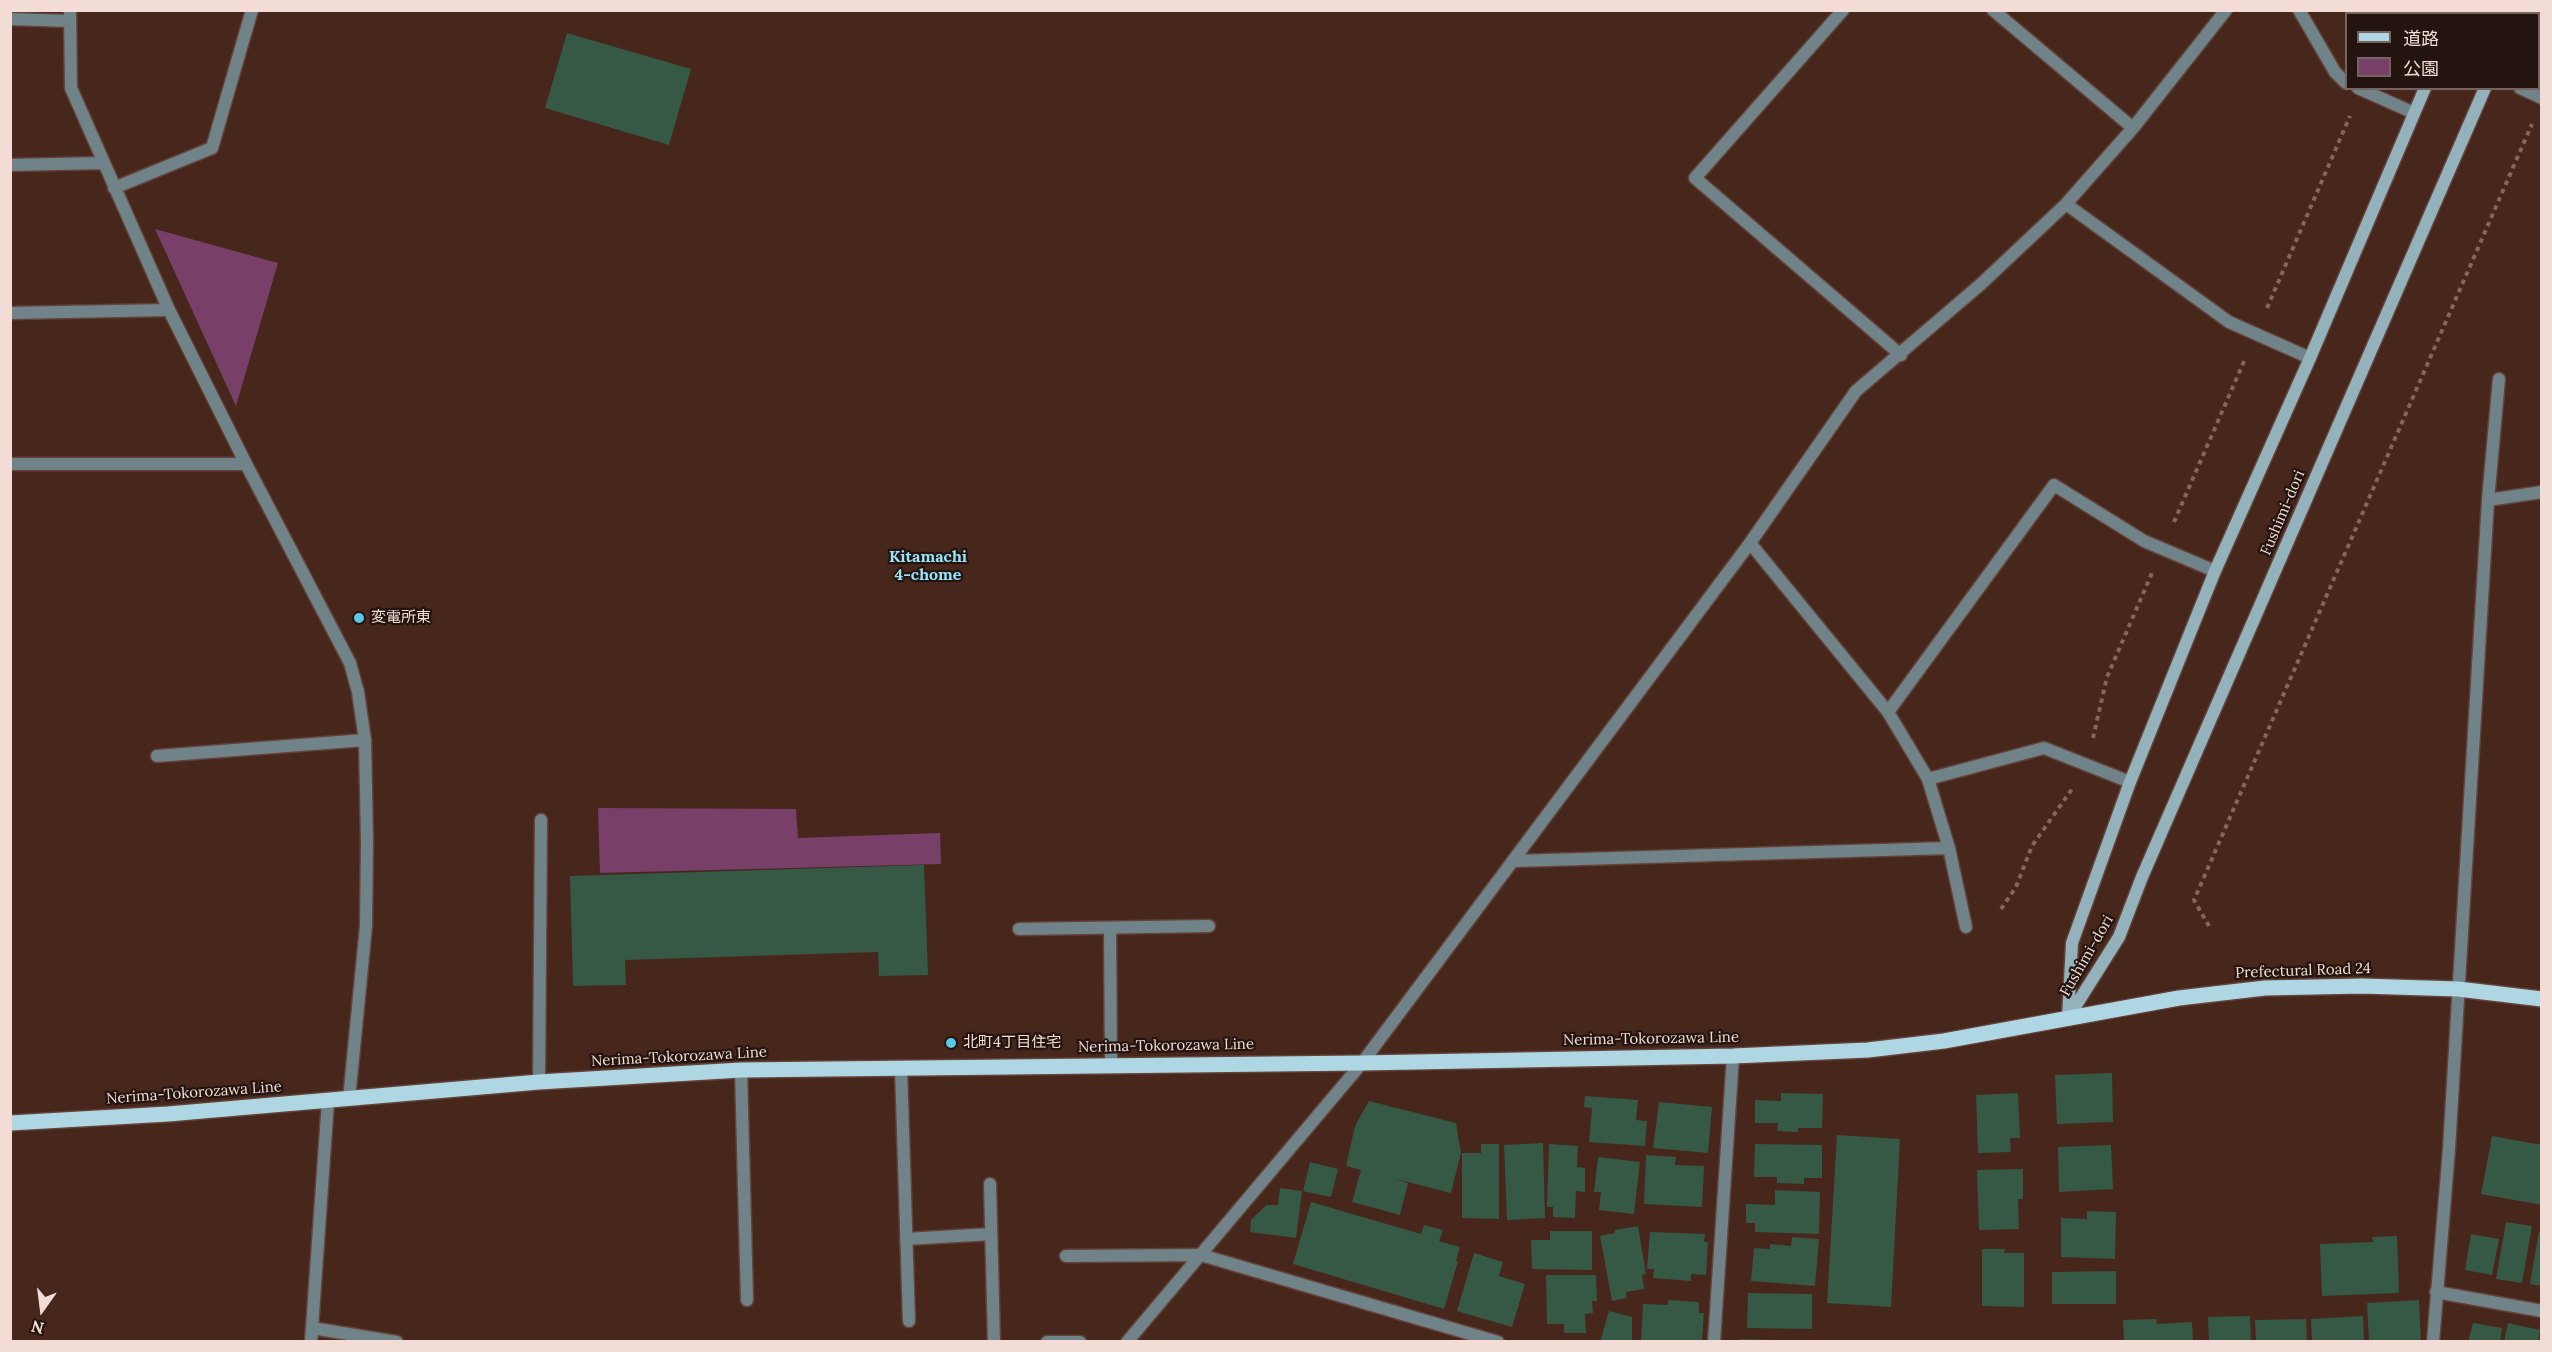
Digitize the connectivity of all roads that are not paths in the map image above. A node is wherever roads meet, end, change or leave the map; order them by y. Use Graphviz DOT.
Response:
graph roads {
  1 [pos="252,10"];
  2 [pos="1843,10"];
  3 [pos="1993,10"];
  4 [pos="2226,10"];
  5 [pos="2299,10"];
  6 [pos="70,16"];
  7 [pos="10,19"];
  8 [pos="2345,82"];
  9 [pos="2362,90"];
  10 [pos="2424,90"];
  11 [pos="2484,90"];
  12 [pos="2524,90"];
  13 [pos="2541,98"];
  14 [pos="2414,112"];
  15 [pos="2133,128"];
  16 [pos="103,163"];
  17 [pos="10,165"];
  18 [pos="114,189"];
  19 [pos="2066,204"];
  20 [pos="169,310"];
  21 [pos="10,313"];
  22 [pos="1901,355"];
  23 [pos="2310,358"];
  24 [pos="2499,379"];
  25 [pos="10,464"];
  26 [pos="246,464"];
  27 [pos="2541,492"];
  28 [pos="2488,500"];
  29 [pos="1750,543"];
  30 [pos="2215,571"];
  31 [pos="1888,712"];
  32 [pos="365,740"];
  33 [pos="157,756"];
  34 [pos="1928,779"];
  35 [pos="2130,782"];
  36 [pos="541,820"];
  37 [pos="1949,848"];
  38 [pos="1514,861"];
  39 [pos="1209,926"];
  40 [pos="1966,927"];
  41 [pos="1110,928"];
  42 [pos="1019,929"];
  43 [pos="2458,989"];
  44 [pos="2541,999"];
  45 [pos="2068,1018"];
  46 [pos="1733,1056"];
  47 [pos="1362,1063"];
  48 [pos="1111,1065"];
  49 [pos="901,1068"];
  50 [pos="741,1070"];
  51 [pos="539,1083"];
  52 [pos="349,1099"];
  53 [pos="328,1101"];
  54 [pos="10,1123"];
  55 [pos="990,1184"];
  56 [pos="991,1234"];
  57 [pos="906,1239"];
  58 [pos="1201,1255"];
  59 [pos="1066,1256"];
  60 [pos="2436,1292"];
  61 [pos="747,1300"];
  62 [pos="2541,1311"];
  63 [pos="909,1321"];
  64 [pos="312,1328"];
  65 [pos="311,1341"];
  66 [pos="397,1341"];
  67 [pos="994,1341"];
  68 [pos="1047,1341"];
  69 [pos="1080,1341"];
  70 [pos="1127,1341"];
  71 [pos="1498,1341"];
  72 [pos="1714,1341"];
  73 [pos="2433,1341"];
  1 -- 18 [label="street"];
  2 -- 22 [label="street"];
  3 -- 15 [label="street"];
  4 -- 15 [label="street"];
  5 -- 8 [label="street"];
  6 -- 7 [label="street"];
  6 -- 16 [label="street"];
  9 -- 14 [label="street"];
  10 -- 14 [label="main road, Fushimi-dori"];
  11 -- 45 [label="main road, Fushimi-dori"];
  12 -- 13 [label="street"];
  14 -- 23 [label="main road, Fushimi-dori"];
  15 -- 19 [label="street"];
  16 -- 17 [label="street"];
  16 -- 18 [label="street"];
  18 -- 20 [label="street"];
  19 -- 22 [label="street"];
  19 -- 23 [label="street"];
  20 -- 21 [label="street"];
  20 -- 26 [label="street"];
  22 -- 29 [label="street"];
  23 -- 30 [label="main road, Fushimi-dori"];
  24 -- 28 [label="street"];
  25 -- 26 [label="street"];
  26 -- 32 [label="street"];
  27 -- 28 [label="street"];
  28 -- 43 [label="street"];
  29 -- 31 [label="street"];
  29 -- 38 [label="street"];
  30 -- 31 [label="street"];
  30 -- 35 [label="main road, Fushimi-dori"];
  31 -- 34 [label="street"];
  32 -- 33 [label="street"];
  32 -- 52 [label="street"];
  34 -- 35 [label="street"];
  34 -- 37 [label="street"];
  35 -- 45 [label="main road, Fushimi-dori"];
  36 -- 51 [label="street"];
  37 -- 38 [label="street"];
  37 -- 40 [label="street"];
  38 -- 47 [label="street"];
  39 -- 41 [label="street"];
  41 -- 42 [label="street"];
  41 -- 48 [label="street"];
  43 -- 44 [label="main road, Prefectural Road 24"];
  43 -- 45 [label="main road, Prefectural Road 24"];
  43 -- 60 [label="street"];
  45 -- 46 [label="main road, Nerima-Tokorozawa Line"];
  46 -- 47 [label="main road, Nerima-Tokorozawa Line"];
  46 -- 72 [label="street"];
  47 -- 48 [label="main road, Nerima-Tokorozawa Line"];
  47 -- 58 [label="street"];
  48 -- 49 [label="main road, Nerima-Tokorozawa Line"];
  49 -- 50 [label="main road, Nerima-Tokorozawa Line"];
  49 -- 57 [label="street"];
  50 -- 51 [label="main road, Nerima-Tokorozawa Line"];
  50 -- 61 [label="street"];
  51 -- 52 [label="main road, Nerima-Tokorozawa Line"];
  52 -- 53 [label="main road, Nerima-Tokorozawa Line"];
  53 -- 54 [label="main road, Nerima-Tokorozawa Line"];
  53 -- 64 [label="street"];
  55 -- 56 [label="street"];
  56 -- 57 [label="street"];
  56 -- 67 [label="street"];
  57 -- 63 [label="street"];
  58 -- 59 [label="street"];
  58 -- 70 [label="street"];
  58 -- 71 [label="street"];
  60 -- 62 [label="street"];
  60 -- 73 [label="street"];
  64 -- 65 [label="street"];
  64 -- 66 [label="street"];
  68 -- 69 [label="street"];
}
